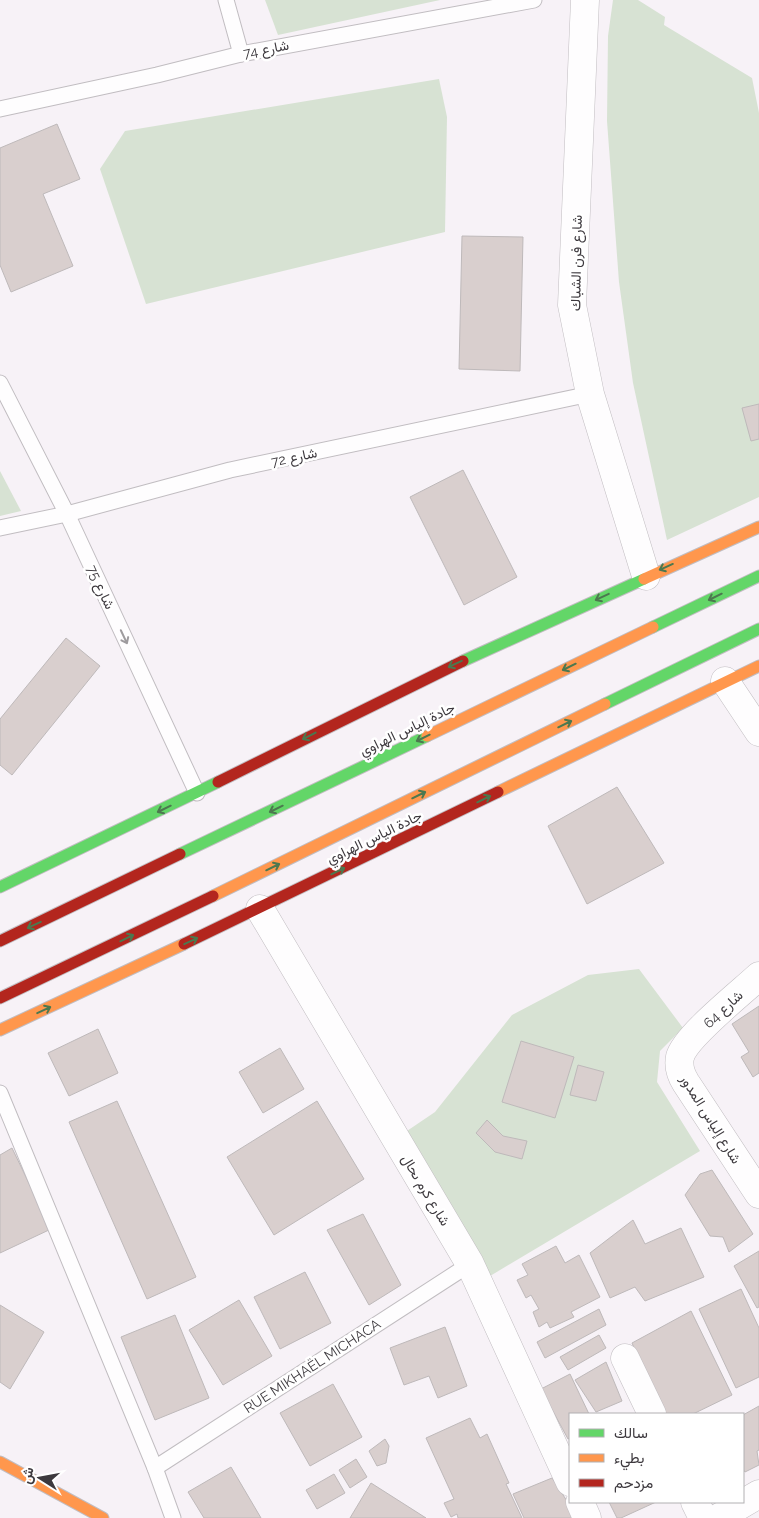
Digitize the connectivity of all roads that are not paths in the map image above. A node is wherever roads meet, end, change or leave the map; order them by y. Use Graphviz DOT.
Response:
graph roads {
  1 [pos="226,0"];
  2 [pos="534,0"];
  3 [pos="585,0"];
  4 [pos="241,54"];
  5 [pos="0,108"];
  6 [pos="0,383"];
  7 [pos="590,394"];
  8 [pos="67,514"];
  9 [pos="759,527"];
  10 [pos="0,528"];
  11 [pos="646,576"];
  12 [pos="759,576"];
  13 [pos="759,629"];
  14 [pos="759,666"];
  15 [pos="726,681"];
  16 [pos="759,732"];
  17 [pos="197,793"];
  18 [pos="0,888"];
  19 [pos="260,909"];
  20 [pos="0,941"];
  21 [pos="759,976"];
  22 [pos="0,998"];
  23 [pos="0,1030"];
  24 [pos="688,1042"];
  25 [pos="0,1093"];
  26 [pos="759,1194"];
  27 [pos="470,1264"];
  28 [pos="625,1358"];
  29 [pos="652,1413"];
  30 [pos="0,1462"];
  31 [pos="155,1468"];
  32 [pos="569,1480"];
  33 [pos="759,1494"];
  34 [pos="580,1503"];
  35 [pos="696,1503"];
  36 [pos="744,1503"];
  37 [pos="744,1503"];
  38 [pos="103,1518"];
  39 [pos="173,1518"];
  40 [pos="587,1518"];
  41 [pos="703,1518"];
  42 [pos="718,1518"];
  1 -- 4 [label="lane"];
  2 -- 4 [label="lane, شارع 74"];
  3 -- 7 [label="street, شارع فرن الشباك"];
  4 -- 5 [label="lane, شارع 74"];
  6 -- 8 [label="lane, شارع 75"];
  7 -- 8 [label="lane, شارع 72"];
  7 -- 11 [label="street, شارع فرن الشباك"];
  8 -- 10 [label="lane, شارع 72"];
  8 -- 17 [label="lane, شارع 75, one-way"];
  9 -- 11 [label="main road, one-way"];
  11 -- 17 [label="main road, one-way"];
  12 -- 20 [label="main road, جادة إلياس الهراوي, one-way"];
  22 -- 13 [label="main road, one-way"];
  14 -- 15 [label="main road, جادة الياس الهراوي"];
  15 -- 16 [label="street"];
  19 -- 15 [label="main road, جادة الياس الهراوي, one-way"];
  17 -- 18 [label="main road, one-way"];
  23 -- 19 [label="main road, جادة الياس الهراوي, one-way"];
  19 -- 27 [label="street, شارع كرم ىحال"];
  21 -- 24 [label="street, شارع 64"];
  24 -- 26 [label="street, شارع إلياس المدور"];
  25 -- 31 [label="lane"];
  27 -- 31 [label="lane, RUE MIKHAËL MICHACA"];
  27 -- 32 [label="street, شارع كرم ىحال"];
  28 -- 29 [label="street"];
  30 -- 38 [label="main road"];
  31 -- 39 [label="lane"];
  33 -- 37 [label="street"];
  34 -- 40 [label="street"];
  35 -- 41 [label="street"];
  36 -- 42 [label="street"];
}
